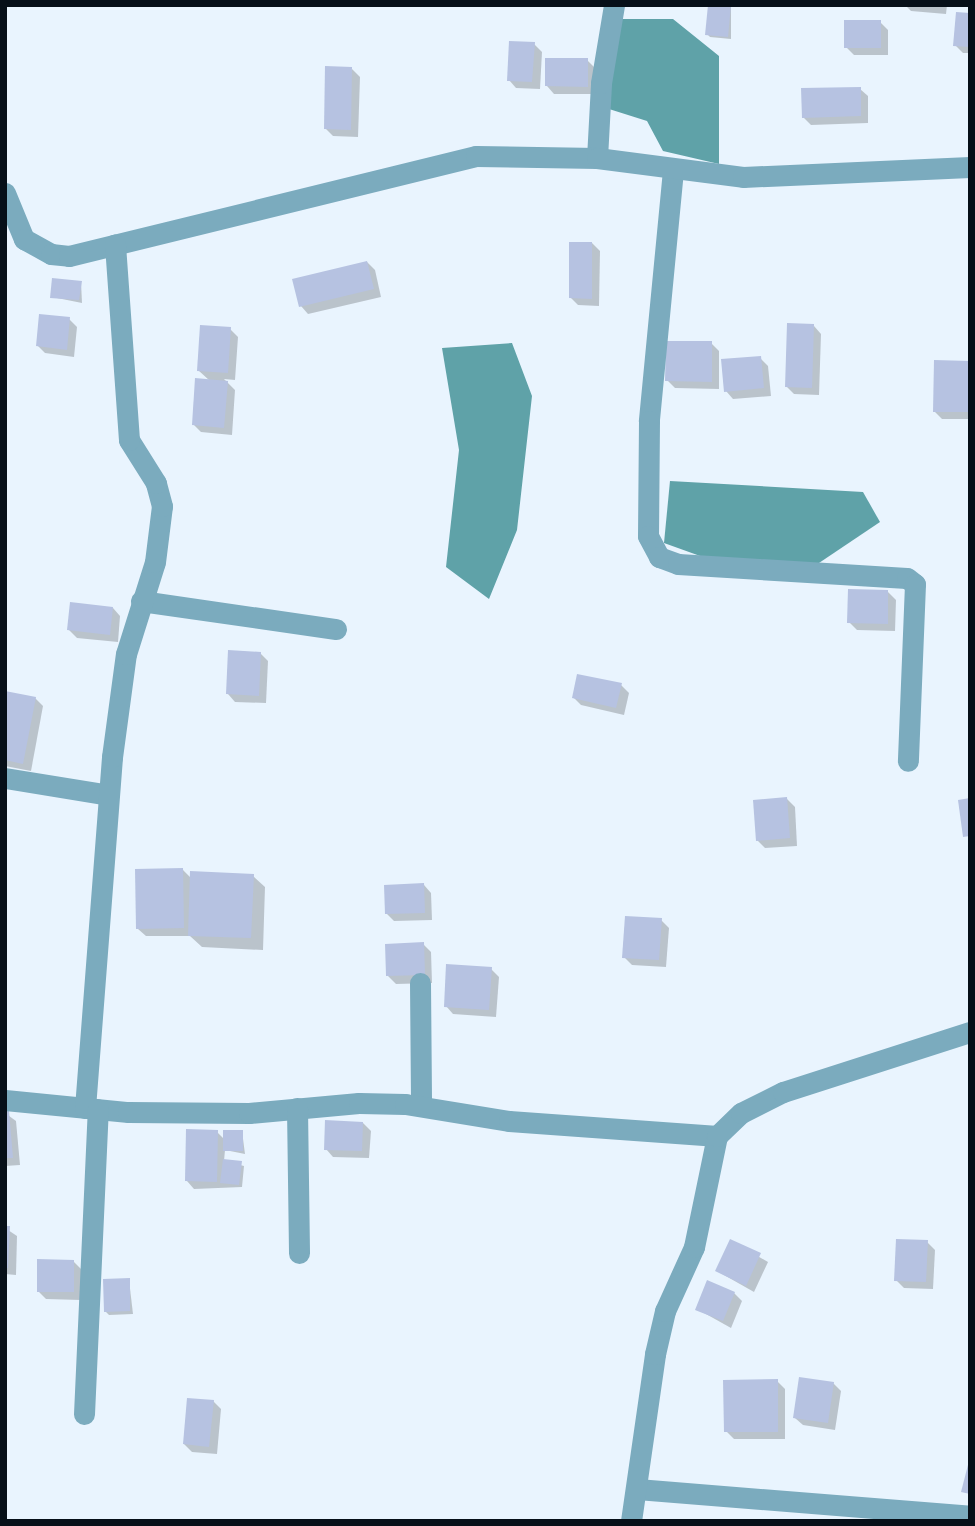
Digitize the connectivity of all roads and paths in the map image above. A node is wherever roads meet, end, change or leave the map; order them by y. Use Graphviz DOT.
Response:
graph roads {
  1 [pos="614,5"];
  2 [pos="597,158"];
  3 [pos="970,167"];
  4 [pos="673,170"];
  5 [pos="5,193"];
  6 [pos="115,245"];
  7 [pos="141,601"];
  8 [pos="336,629"];
  9 [pos="908,761"];
  10 [pos="5,778"];
  11 [pos="109,795"];
  12 [pos="420,984"];
  13 [pos="970,1032"];
  14 [pos="5,1100"];
  15 [pos="421,1106"];
  16 [pos="297,1108"];
  17 [pos="92,1109"];
  18 [pos="717,1136"];
  19 [pos="299,1253"];
  20 [pos="84,1413"];
  21 [pos="637,1489"];
  22 [pos="965,1517"];
  23 [pos="631,1521"];
  1 -- 2 [label="street"];
  2 -- 4 [label="street"];
  2 -- 6 [label="street"];
  3 -- 4 [label="street"];
  4 -- 9 [label="street"];
  5 -- 6 [label="street"];
  6 -- 7 [label="street"];
  7 -- 8 [label="street"];
  7 -- 11 [label="street"];
  10 -- 11 [label="street"];
  11 -- 17 [label="street"];
  12 -- 15 [label="street"];
  13 -- 18 [label="street"];
  14 -- 17 [label="street"];
  15 -- 16 [label="street"];
  15 -- 18 [label="street"];
  16 -- 17 [label="street"];
  16 -- 19 [label="street"];
  17 -- 20 [label="street"];
  18 -- 21 [label="street"];
  21 -- 22 [label="street"];
  21 -- 23 [label="street"];
}
